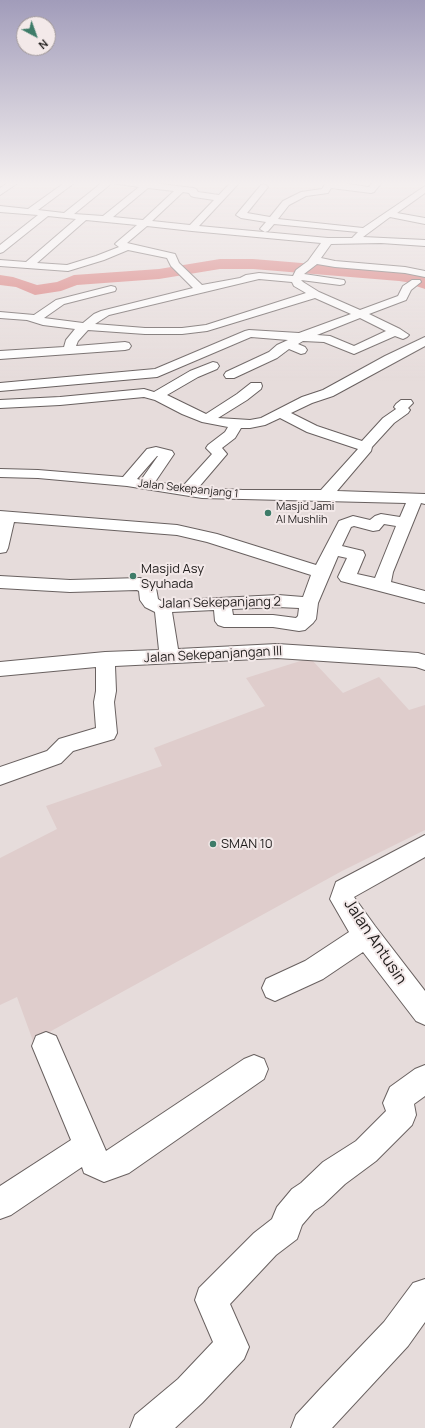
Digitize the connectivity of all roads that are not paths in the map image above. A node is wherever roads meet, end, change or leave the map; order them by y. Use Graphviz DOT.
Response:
graph roads {
  1 [pos="48,248"];
  2 [pos="124,248"];
  3 [pos="129,248"];
  4 [pos="323,248"];
  5 [pos="361,257"];
  6 [pos="379,257"];
  7 [pos="314,260"];
  8 [pos="0,263"];
  9 [pos="84,263"];
  10 [pos="28,265"];
  11 [pos="354,266"];
  12 [pos="370,267"];
  13 [pos="300,274"];
  14 [pos="425,274"];
  15 [pos="340,282"];
  16 [pos="416,282"];
  17 [pos="111,289"];
  18 [pos="200,289"];
  19 [pos="316,294"];
  20 [pos="130,306"];
  21 [pos="361,314"];
  22 [pos="0,315"];
  23 [pos="37,319"];
  24 [pos="87,327"];
  25 [pos="396,331"];
  26 [pos="303,336"];
  27 [pos="423,343"];
  28 [pos="289,344"];
  29 [pos="125,346"];
  30 [pos="69,350"];
  31 [pos="301,350"];
  32 [pos="0,355"];
  33 [pos="213,366"];
  34 [pos="230,375"];
  35 [pos="0,386"];
  36 [pos="256,386"];
  37 [pos="156,396"];
  38 [pos="406,403"];
  39 [pos="0,404"];
  40 [pos="282,414"];
  41 [pos="207,419"];
  42 [pos="237,424"];
  43 [pos="364,447"];
  44 [pos="0,473"];
  45 [pos="127,482"];
  46 [pos="145,485"];
  47 [pos="187,491"];
  48 [pos="325,495"];
  49 [pos="420,498"];
  50 [pos="4,517"];
  51 [pos="405,523"];
  52 [pos="0,548"];
  53 [pos="332,549"];
  54 [pos="322,572"];
  55 [pos="0,582"];
  56 [pos="382,585"];
  57 [pos="425,597"];
  58 [pos="309,603"];
  59 [pos="223,605"];
  60 [pos="163,606"];
  61 [pos="296,625"];
  62 [pos="291,652"];
  63 [pos="170,657"];
  64 [pos="105,659"];
  65 [pos="425,663"];
  66 [pos="0,668"];
  67 [pos="0,776"];
  68 [pos="425,845"];
  69 [pos="366,935"];
  70 [pos="275,988"];
  71 [pos="425,1012"];
  72 [pos="46,1046"];
  73 [pos="254,1068"];
  74 [pos="425,1079"];
  75 [pos="88,1146"];
  76 [pos="0,1204"];
  77 [pos="425,1295"];
  78 [pos="148,1428"];
  79 [pos="310,1428"];
  1 -- 10 [label="street"];
  2 -- 9 [label="street"];
  3 -- 18 [label="street"];
  4 -- 7 [label="street"];
  5 -- 11 [label="street"];
  6 -- 12 [label="street"];
  7 -- 11 [label="street"];
  7 -- 13 [label="street"];
  8 -- 10 [label="street"];
  9 -- 10 [label="street"];
  9 -- 17 [label="street"];
  11 -- 12 [label="street"];
  12 -- 14 [label="street"];
  13 -- 15 [label="street"];
  13 -- 18 [label="street"];
  13 -- 19 [label="street"];
  16 -- 21 [label="street"];
  17 -- 20 [label="street"];
  17 -- 23 [label="street"];
  18 -- 20 [label="street"];
  19 -- 21 [label="street"];
  19 -- 24 [label="street"];
  20 -- 24 [label="street"];
  21 -- 25 [label="street"];
  21 -- 26 [label="street"];
  22 -- 23 [label="street"];
  23 -- 24 [label="street"];
  24 -- 30 [label="street"];
  25 -- 26 [label="street"];
  25 -- 27 [label="street"];
  26 -- 28 [label="street"];
  26 -- 35 [label="street"];
  27 -- 40 [label="street"];
  28 -- 31 [label="street"];
  28 -- 34 [label="street"];
  29 -- 30 [label="street"];
  30 -- 32 [label="street"];
  33 -- 37 [label="street"];
  36 -- 41 [label="street"];
  37 -- 39 [label="street"];
  37 -- 41 [label="street"];
  38 -- 43 [label="street"];
  40 -- 42 [label="street"];
  40 -- 43 [label="street"];
  41 -- 42 [label="street"];
  42 -- 47 [label="street"];
  43 -- 48 [label="street"];
  44 -- 45 [label="street, Jalan Sekepanjang 1"];
  45 -- 46 [label="street, Jalan Sekepanjang 1"];
  45 -- 46 [label="street"];
  46 -- 47 [label="street, Jalan Sekepanjang 1"];
  47 -- 48 [label="street, Jalan Sekepanjang 1"];
  48 -- 49 [label="street, Jalan Sekepanjang 1"];
  49 -- 51 [label="street"];
  50 -- 52 [label="street"];
  50 -- 54 [label="street"];
  51 -- 53 [label="street"];
  51 -- 56 [label="street"];
  53 -- 54 [label="street"];
  53 -- 56 [label="street"];
  54 -- 58 [label="street"];
  55 -- 60 [label="street, Jalan Sekepanjang 2"];
  56 -- 57 [label="street"];
  58 -- 59 [label="street, Jalan Sekepanjang 2"];
  58 -- 61 [label="street"];
  59 -- 60 [label="street, Jalan Sekepanjang 2"];
  59 -- 61 [label="street"];
  60 -- 63 [label="street"];
  61 -- 62 [label="street"];
  62 -- 63 [label="street, Jalan Sekepanjangan III"];
  62 -- 65 [label="street, Jalan Sekepanjangan III"];
  63 -- 64 [label="street, Jalan Sekepanjangan III"];
  64 -- 66 [label="street, Jalan Sekepanjangan III"];
  64 -- 67 [label="street"];
  68 -- 69 [label="street, Jalan Antusin"];
  69 -- 70 [label="street"];
  69 -- 71 [label="street, Jalan Antusin"];
  72 -- 75 [label="street"];
  73 -- 75 [label="street"];
  74 -- 78 [label="street"];
  75 -- 76 [label="street"];
  77 -- 79 [label="street"];
}
